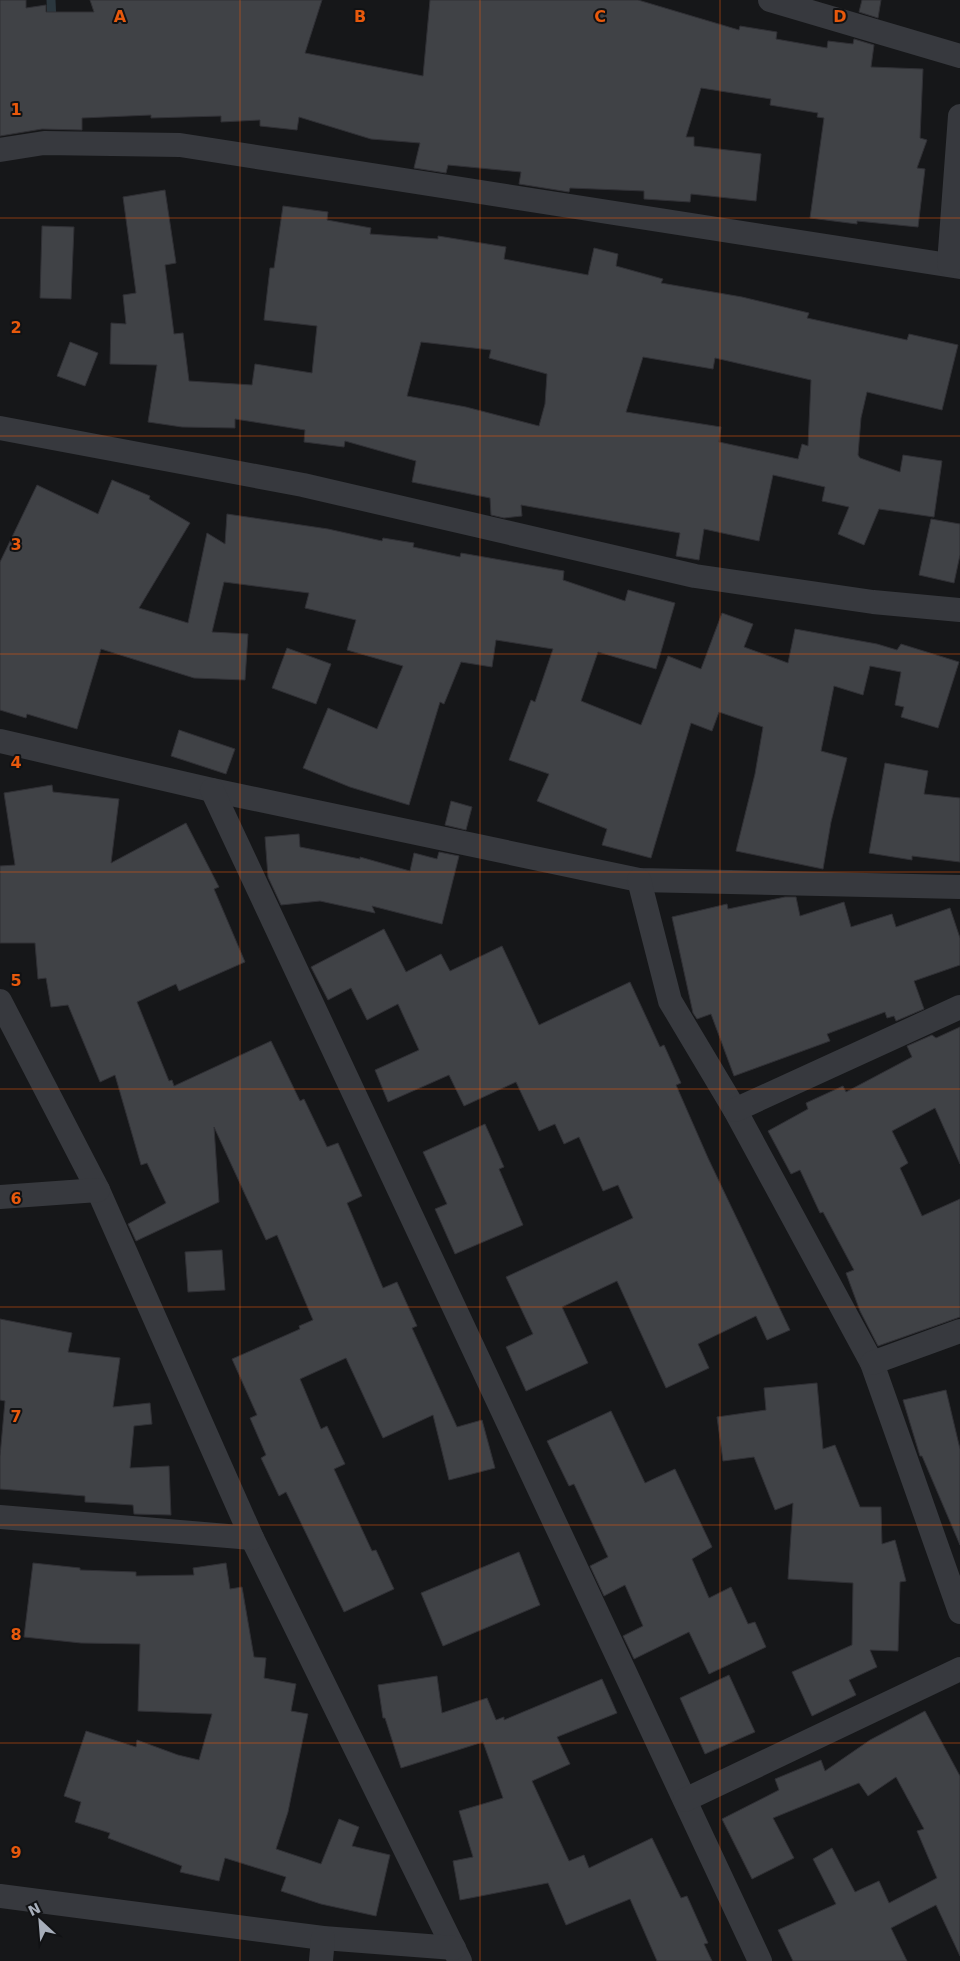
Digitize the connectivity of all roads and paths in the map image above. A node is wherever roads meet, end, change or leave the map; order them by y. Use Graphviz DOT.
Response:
graph roads {
  1 [pos="770,0"];
  2 [pos="960,56"];
  3 [pos="960,116"];
  4 [pos="0,150"];
  5 [pos="955,266"];
  6 [pos="0,428"];
  7 [pos="960,610"];
  8 [pos="0,741"];
  9 [pos="212,790"];
  10 [pos="639,880"];
  11 [pos="960,886"];
  12 [pos="0,1001"];
  13 [pos="960,1008"];
  14 [pos="735,1110"];
  15 [pos="98,1190"];
  16 [pos="0,1197"];
  17 [pos="960,1331"];
  18 [pos="872,1363"];
  19 [pos="0,1517"];
  20 [pos="252,1538"];
  21 [pos="960,1612"];
  22 [pos="960,1669"];
  23 [pos="685,1800"];
  24 [pos="0,1896"];
  25 [pos="322,1950"];
  26 [pos="457,1954"];
  27 [pos="760,1961"];
  1 -- 2 [label="street"];
  3 -- 5 [label="street"];
  4 -- 5 [label="street"];
  6 -- 7 [label="street"];
  8 -- 9 [label="street"];
  9 -- 10 [label="street"];
  9 -- 23 [label="street"];
  10 -- 11 [label="street"];
  10 -- 14 [label="street"];
  12 -- 15 [label="street"];
  13 -- 14 [label="street"];
  14 -- 18 [label="street"];
  15 -- 16 [label="street"];
  15 -- 20 [label="street"];
  17 -- 18 [label="street"];
  18 -- 21 [label="street"];
  19 -- 20 [label="street"];
  20 -- 26 [label="street"];
  22 -- 23 [label="street"];
  23 -- 27 [label="street"];
  24 -- 25 [label="street"];
  25 -- 26 [label="street"];
}
